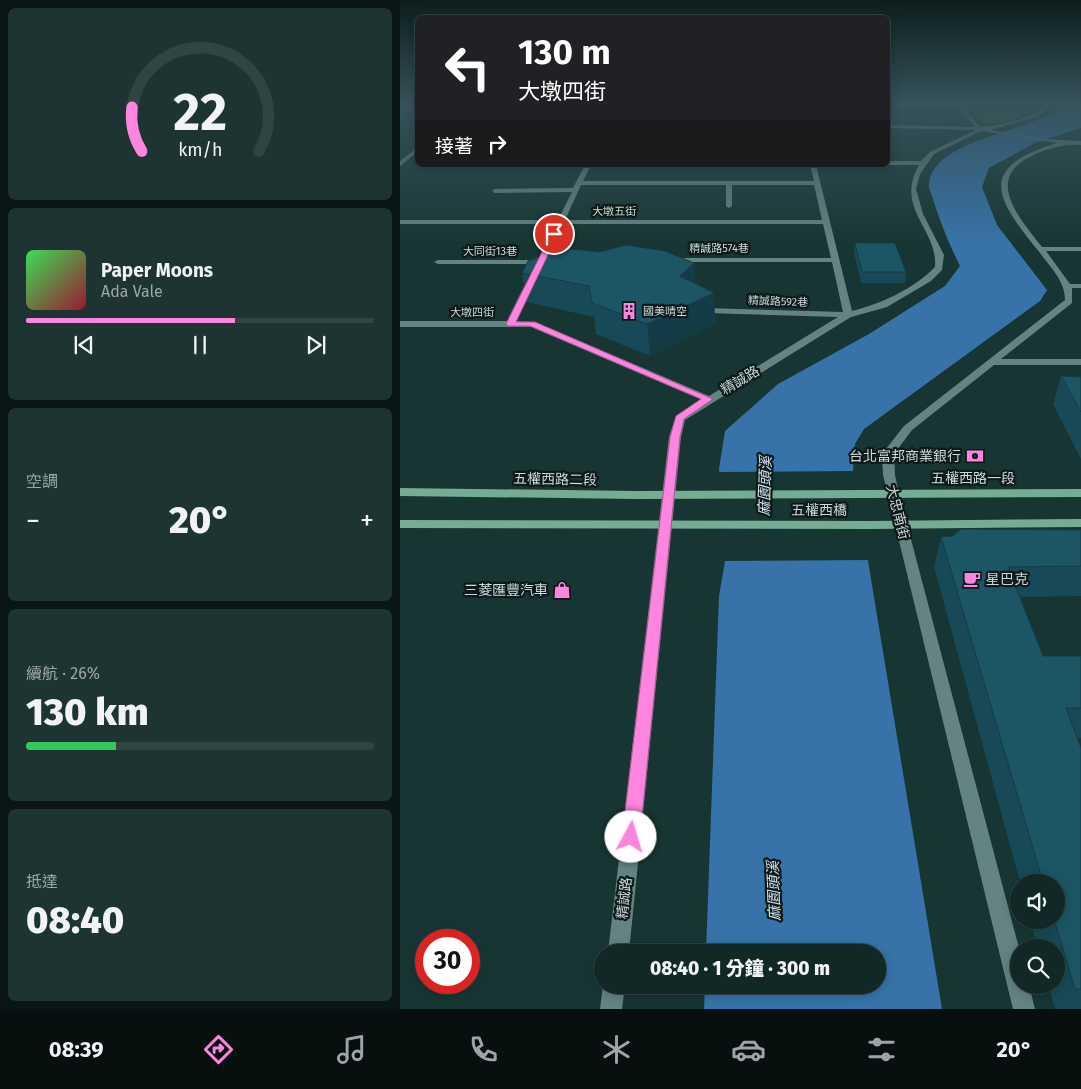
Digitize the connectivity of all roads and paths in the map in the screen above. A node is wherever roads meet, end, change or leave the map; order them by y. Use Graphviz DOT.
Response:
graph roads {
  1 [pos="415,151"];
  2 [pos="935,151"];
  3 [pos="1039,151"];
  4 [pos="415,161"];
  5 [pos="401,162"];
  6 [pos="890,162"];
  7 [pos="923,163"];
  8 [pos="587,167"];
  9 [pos="814,167"];
  10 [pos="729,183"];
  11 [pos="818,183"];
  12 [pos="578,187"];
  13 [pos="495,191"];
  14 [pos="729,206"];
  15 [pos="400,222"];
  16 [pos="561,222"];
  17 [pos="827,222"];
  18 [pos="1041,249"];
  19 [pos="1081,249"];
  20 [pos="552,260"];
  21 [pos="660,260"];
  22 [pos="836,260"];
  23 [pos="542,261"];
  24 [pos="438,262"];
  25 [pos="1067,286"];
  26 [pos="1081,286"];
  27 [pos="706,310"];
  28 [pos="848,315"];
  29 [pos="400,324"];
  30 [pos="510,324"];
  31 [pos="994,362"];
  32 [pos="1081,362"];
  33 [pos="708,399"];
  34 [pos="400,492"];
  35 [pos="864,493"];
  36 [pos="1081,493"];
  37 [pos="669,494"];
  38 [pos="709,494"];
  39 [pos="893,494"];
  40 [pos="1081,523"];
  41 [pos="400,524"];
  42 [pos="901,524"];
  43 [pos="666,525"];
  44 [pos="619,944"];
  45 [pos="613,994"];
  46 [pos="611,1009"];
  47 [pos="1024,1009"];
  1 -- 5 [label="street"];
  2 -- 7 [label="street"];
  3 -- 18 [label="street"];
  4 -- 5 [label="street"];
  6 -- 7 [label="street"];
  7 -- 28 [label="street"];
  8 -- 12 [label="street"];
  9 -- 11 [label="street"];
  10 -- 11 [label="street"];
  10 -- 12 [label="street"];
  10 -- 14 [label="street"];
  11 -- 17 [label="street"];
  12 -- 13 [label="street"];
  12 -- 16 [label="street"];
  15 -- 16 [label="street, 大墩五街"];
  16 -- 17 [label="street, 大墩五街"];
  16 -- 23 [label="street"];
  17 -- 22 [label="street"];
  18 -- 19 [label="street"];
  18 -- 25 [label="street"];
  20 -- 23 [label="street"];
  21 -- 22 [label="street, 精誠路574巷"];
  22 -- 28 [label="street"];
  23 -- 24 [label="street, 大同街13巷"];
  23 -- 30 [label="street"];
  25 -- 26 [label="street"];
  25 -- 31 [label="street, 大忠南街"];
  27 -- 28 [label="street, 精誠路592巷"];
  28 -- 33 [label="street, 精誠路"];
  29 -- 30 [label="street, 大墩四街"];
  30 -- 33 [label="street, 大墩四街"];
  31 -- 32 [label="street"];
  31 -- 39 [label="street, 大忠南街"];
  33 -- 37 [label="street, 精誠路"];
  34 -- 37 [label="main road, 五權西路二段"];
  35 -- 38 [label="main road, 五權西橋"];
  35 -- 39 [label="main road, 五權西路一段"];
  36 -- 39 [label="main road, 五權西路一段"];
  37 -- 38 [label="main road, 五權西路二段"];
  37 -- 43 [label="street, 精誠路"];
  39 -- 42 [label="street, 大忠南街"];
  40 -- 42 [label="main road"];
  41 -- 43 [label="main road"];
  42 -- 43 [label="main road, 五權西橋"];
  42 -- 47 [label="street, 大忠南街"];
  43 -- 44 [label="street, 精誠路"];
  45 -- 46 [label="street"];
}
